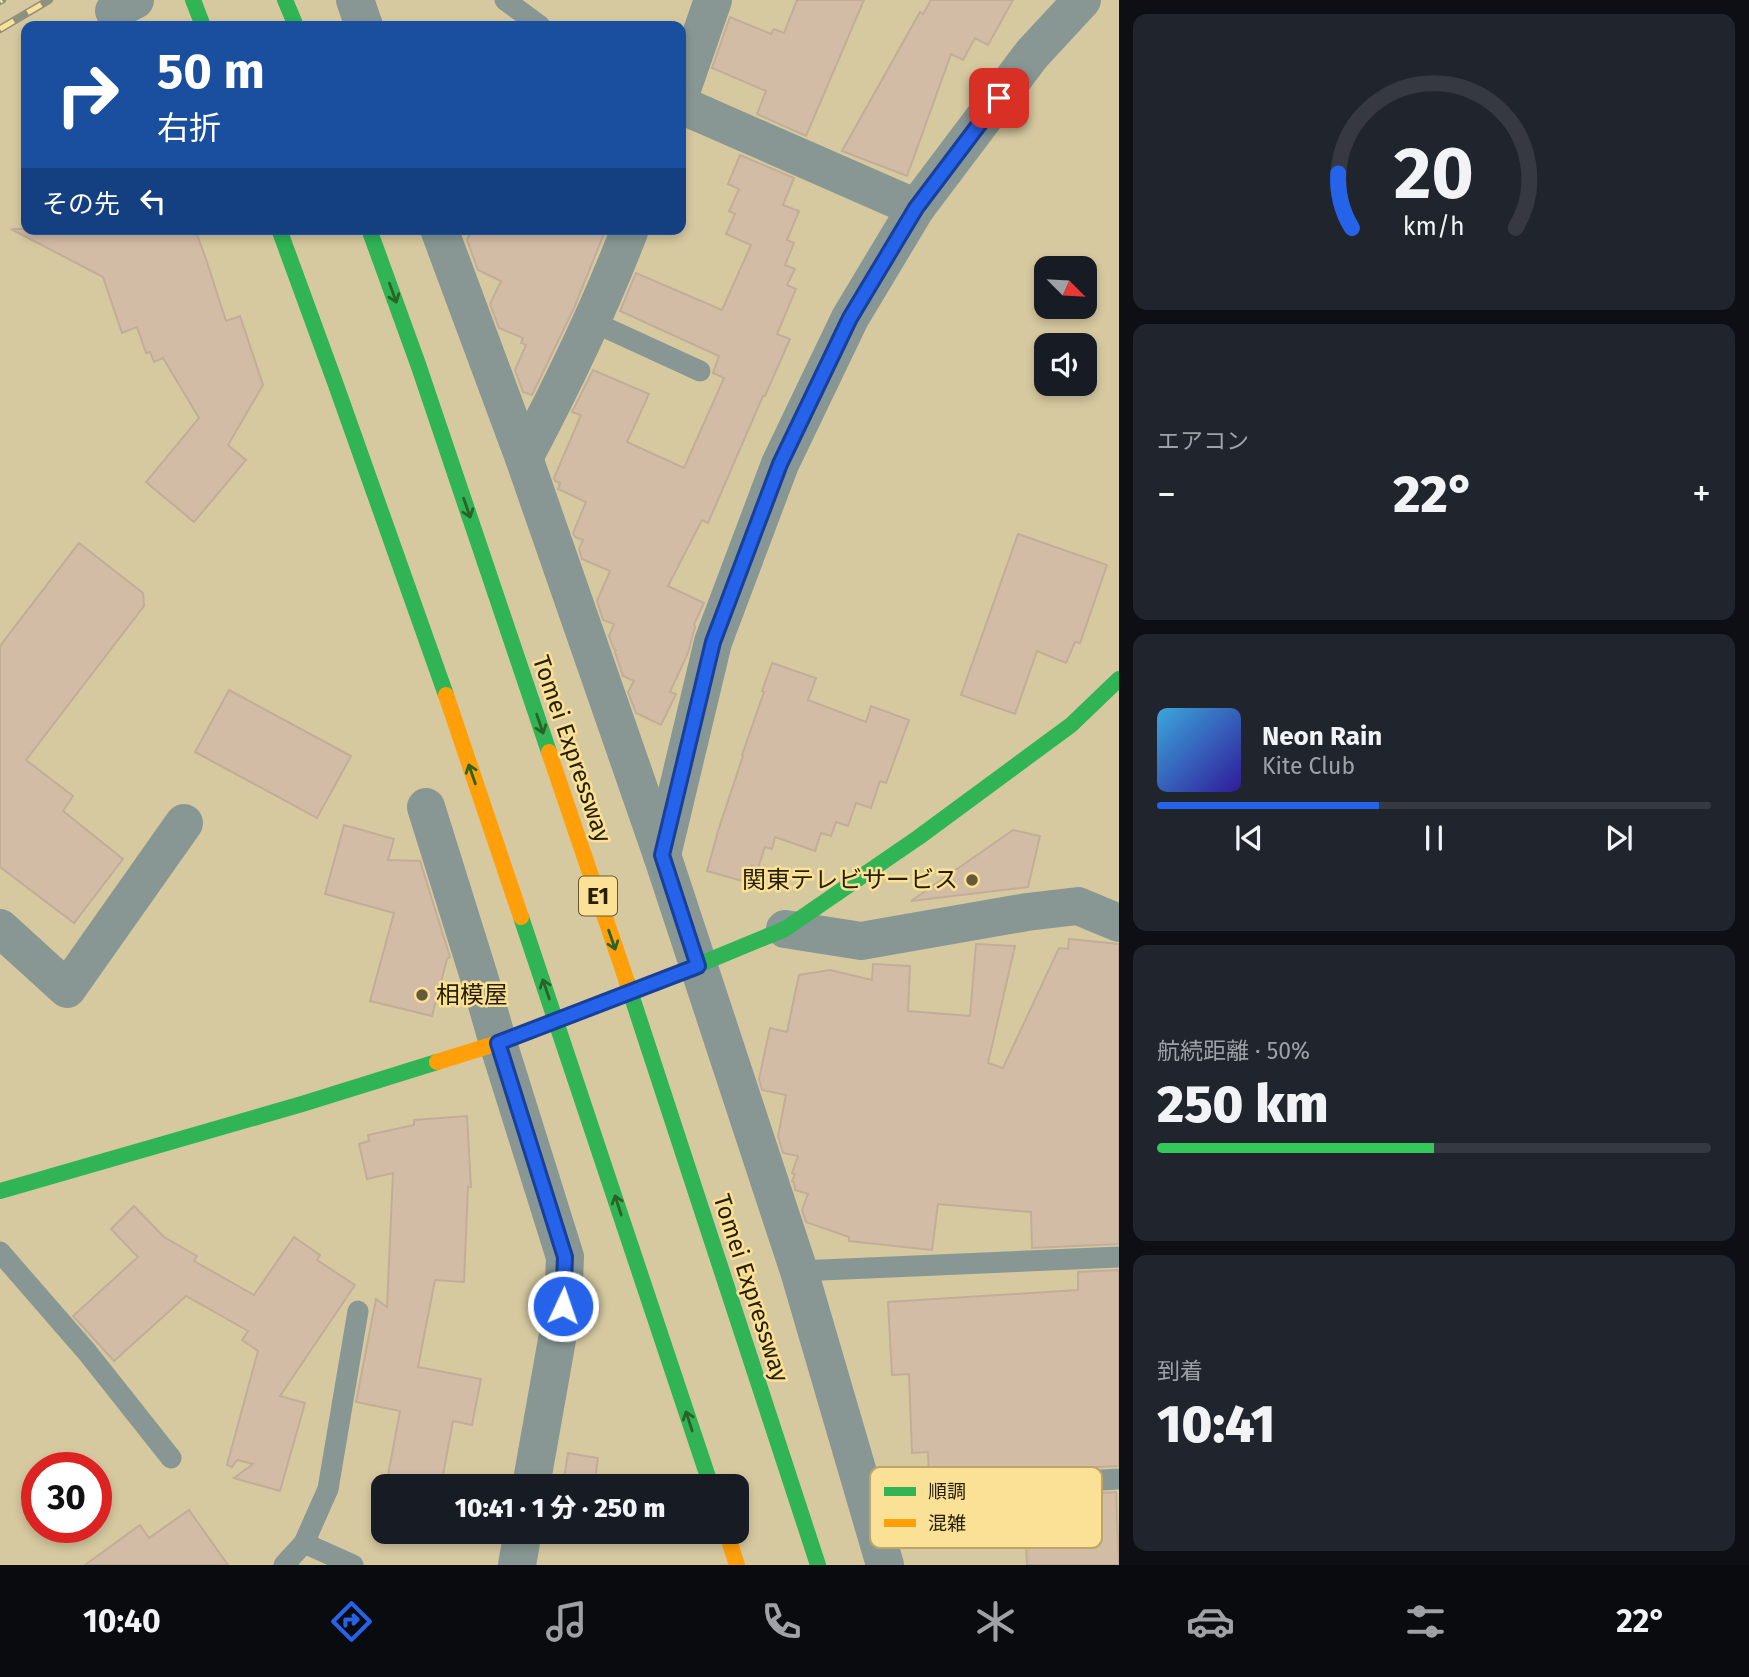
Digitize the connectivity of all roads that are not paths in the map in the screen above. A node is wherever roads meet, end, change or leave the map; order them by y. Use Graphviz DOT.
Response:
graph roads {
  1 [pos="193,0"];
  2 [pos="285,0"];
  3 [pos="355,0"];
  4 [pos="505,0"];
  5 [pos="1082,0"];
  6 [pos="711,1"];
  7 [pos="201,21"];
  8 [pos="294,21"];
  9 [pos="362,21"];
  10 [pos="533,21"];
  11 [pos="686,77"];
  12 [pos="686,107"];
  13 [pos="916,208"];
  14 [pos="281,235"];
  15 [pos="371,235"];
  16 [pos="443,235"];
  17 [pos="628,235"];
  18 [pos="591,321"];
  19 [pos="700,370"];
  20 [pos="524,458"];
  21 [pos="1119,679"];
  22 [pos="426,807"];
  23 [pos="184,823"];
  24 [pos="662,855"];
  25 [pos="1119,923"];
  26 [pos="0,928"];
  27 [pos="785,929"];
  28 [pos="698,966"];
  29 [pos="498,1043"];
  30 [pos="0,1191"];
  31 [pos="0,1252"];
  32 [pos="1119,1257"];
  33 [pos="799,1271"];
  34 [pos="358,1311"];
  35 [pos="171,1458"];
  36 [pos="533,1474"];
  37 [pos="707,1474"];
  38 [pos="864,1493"];
  39 [pos="870,1493"];
  40 [pos="870,1514"];
  41 [pos="304,1543"];
  42 [pos="520,1544"];
  43 [pos="730,1544"];
  44 [pos="880,1548"];
  45 [pos="284,1565"];
  46 [pos="353,1565"];
  47 [pos="516,1565"];
  48 [pos="737,1565"];
  49 [pos="818,1565"];
  50 [pos="885,1565"];
  1 -- 7 [label="main road"];
  2 -- 8 [label="main road"];
  3 -- 9 [label="street"];
  4 -- 10 [label="lane"];
  5 -- 13 [label="street"];
  6 -- 11 [label="street"];
  12 -- 13 [label="street"];
  13 -- 24 [label="street"];
  37 -- 14 [label="main road, one-way, bridge"];
  15 -- 49 [label="main road, Tomei Expressway / E1, one-way, bridge"];
  16 -- 20 [label="street"];
  17 -- 18 [label="street"];
  18 -- 19 [label="lane"];
  18 -- 20 [label="street"];
  20 -- 24 [label="street"];
  21 -- 27 [label="main road"];
  22 -- 29 [label="street"];
  23 -- 26 [label="street"];
  24 -- 28 [label="street"];
  25 -- 27 [label="street"];
  27 -- 28 [label="main road"];
  28 -- 29 [label="main road"];
  28 -- 33 [label="street"];
  29 -- 30 [label="main road"];
  29 -- 36 [label="street"];
  31 -- 35 [label="lane"];
  32 -- 33 [label="lane"];
  33 -- 38 [label="street"];
  34 -- 41 [label="lane"];
  38 -- 39 [label="lane"];
  38 -- 40 [label="street"];
  41 -- 45 [label="lane"];
  41 -- 46 [label="lane"];
  42 -- 47 [label="street"];
  43 -- 48 [label="main road"];
  44 -- 50 [label="street"];
}
